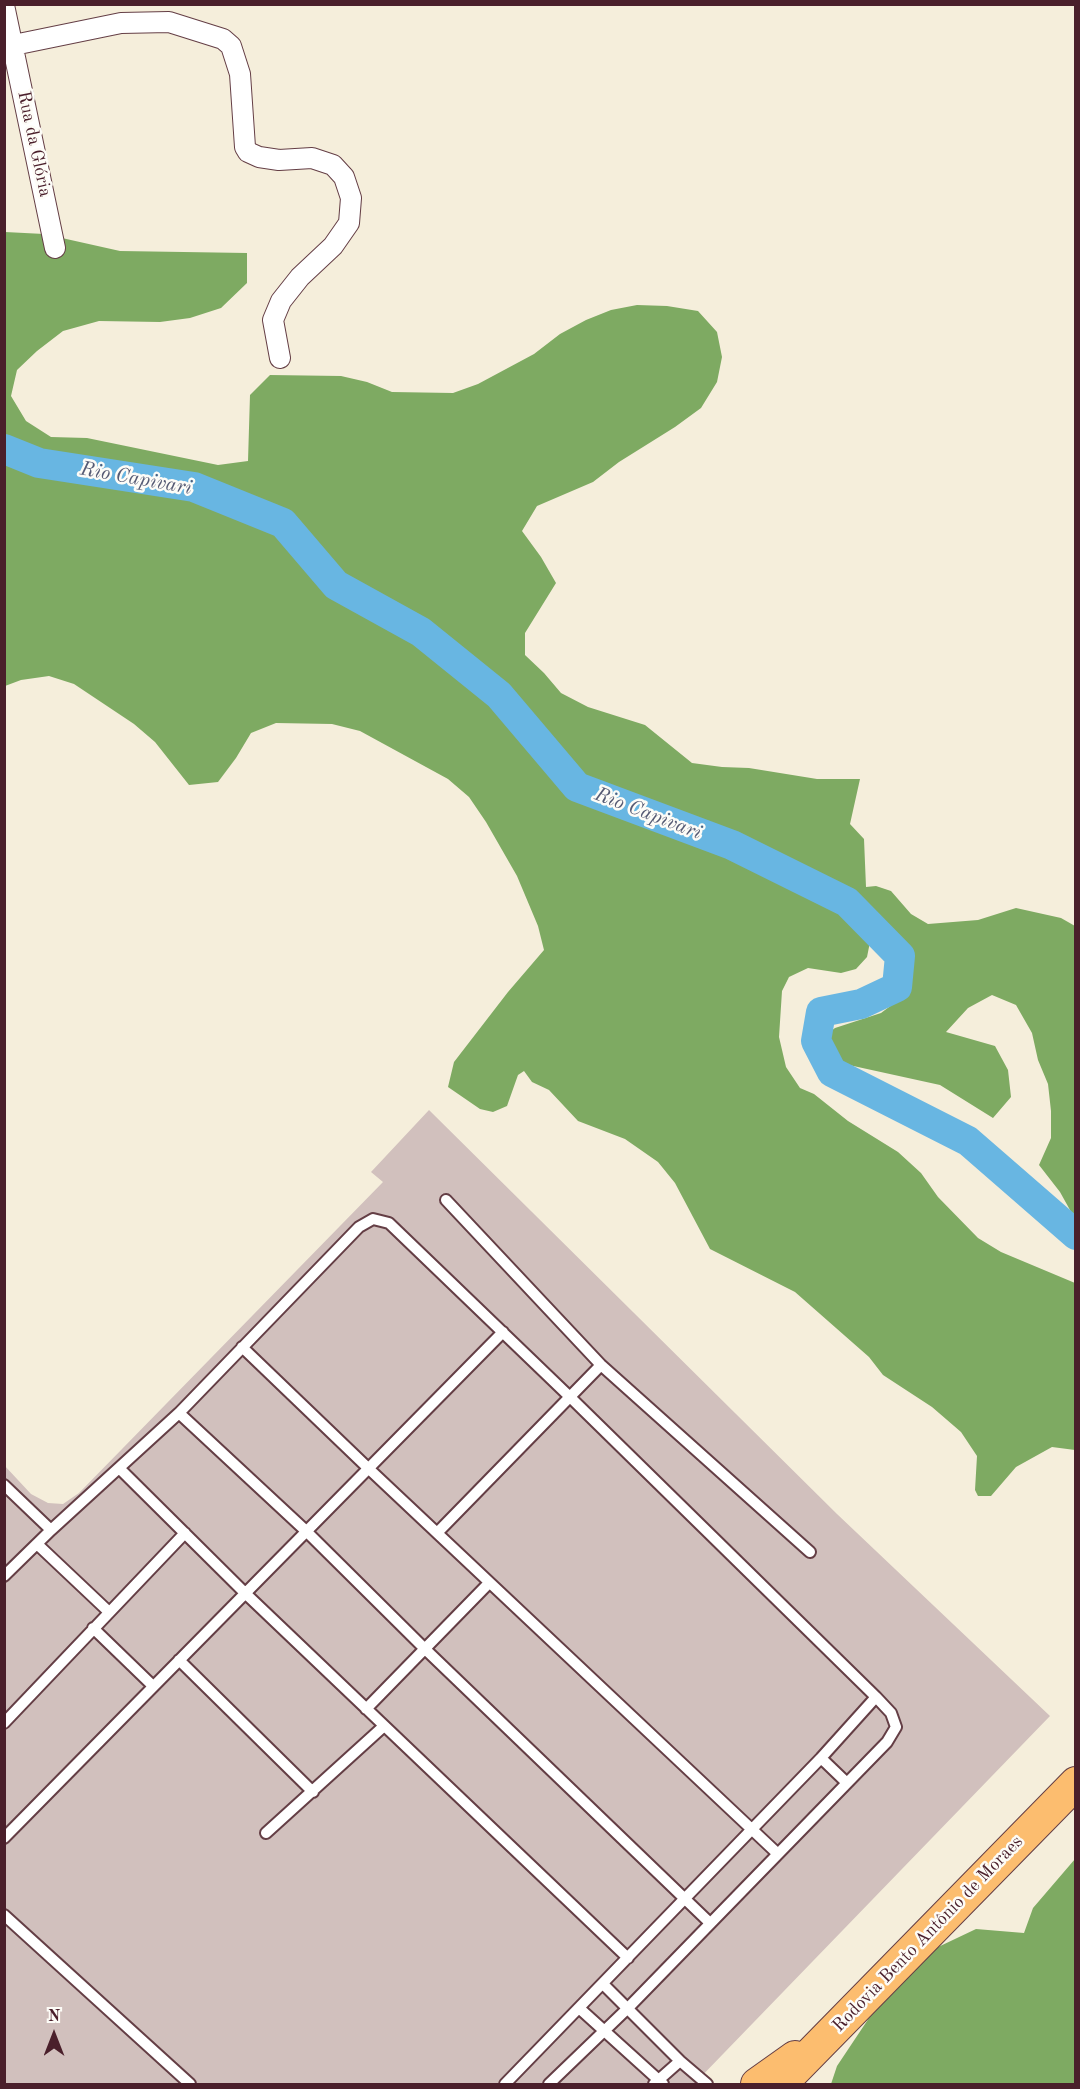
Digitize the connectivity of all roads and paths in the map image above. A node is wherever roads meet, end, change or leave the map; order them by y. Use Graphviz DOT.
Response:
graph roads {
  1 [pos="4,5"];
  2 [pos="9,46"];
  3 [pos="55,248"];
  4 [pos="280,358"];
  5 [pos="446,1200"];
  6 [pos="503,1332"];
  7 [pos="242,1347"];
  8 [pos="601,1365"];
  9 [pos="571,1398"];
  10 [pos="179,1413"];
  11 [pos="119,1468"];
  12 [pos="368,1468"];
  13 [pos="4,1485"];
  14 [pos="51,1530"];
  15 [pos="306,1531"];
  16 [pos="185,1533"];
  17 [pos="437,1533"];
  18 [pos="37,1544"];
  19 [pos="810,1552"];
  20 [pos="4,1576"];
  21 [pos="489,1583"];
  22 [pos="245,1593"];
  23 [pos="109,1612"];
  24 [pos="93,1628"];
  25 [pos="424,1648"];
  26 [pos="179,1660"];
  27 [pos="153,1686"];
  28 [pos="876,1697"];
  29 [pos="366,1708"];
  30 [pos="4,1723"];
  31 [pos="384,1726"];
  32 [pos="821,1758"];
  33 [pos="847,1783"];
  34 [pos="1076,1783"];
  35 [pos="313,1792"];
  36 [pos="752,1830"];
  37 [pos="266,1833"];
  38 [pos="4,1838"];
  39 [pos="778,1854"];
  40 [pos="685,1899"];
  41 [pos="4,1915"];
  42 [pos="710,1923"];
  43 [pos="628,1958"];
  44 [pos="603,1984"];
  45 [pos="579,2008"];
  46 [pos="628,2008"];
  47 [pos="834,2031"];
  48 [pos="604,2032"];
  49 [pos="680,2061"];
  50 [pos="659,2083"];
  51 [pos="190,2085"];
  52 [pos="505,2085"];
  53 [pos="549,2085"];
  54 [pos="707,2085"];
  55 [pos="756,2085"];
  56 [pos="781,2085"];
  57 [pos="812,2085"];
  1 -- 2 [label="street, Rua da Glória"];
  2 -- 3 [label="street, Rua da Glória"];
  2 -- 4 [label="street"];
  5 -- 8 [label="lane"];
  6 -- 7 [label="lane"];
  6 -- 9 [label="lane"];
  6 -- 12 [label="lane"];
  7 -- 10 [label="lane"];
  7 -- 12 [label="lane"];
  8 -- 9 [label="lane"];
  8 -- 19 [label="lane"];
  9 -- 17 [label="lane"];
  9 -- 28 [label="lane"];
  10 -- 11 [label="lane"];
  10 -- 15 [label="lane"];
  11 -- 14 [label="lane"];
  11 -- 16 [label="lane"];
  12 -- 15 [label="lane"];
  12 -- 17 [label="lane"];
  13 -- 14 [label="lane"];
  14 -- 18 [label="lane"];
  15 -- 22 [label="lane"];
  15 -- 25 [label="lane"];
  16 -- 22 [label="lane"];
  16 -- 23 [label="lane"];
  17 -- 21 [label="lane"];
  18 -- 20 [label="lane"];
  18 -- 23 [label="lane"];
  21 -- 25 [label="lane"];
  21 -- 36 [label="lane"];
  22 -- 26 [label="lane"];
  22 -- 29 [label="lane"];
  23 -- 24 [label="lane"];
  24 -- 27 [label="lane"];
  24 -- 30 [label="lane"];
  25 -- 29 [label="lane"];
  25 -- 40 [label="lane"];
  26 -- 27 [label="lane"];
  26 -- 35 [label="lane"];
  27 -- 38 [label="lane"];
  28 -- 32 [label="lane"];
  28 -- 33 [label="lane"];
  29 -- 31 [label="lane"];
  31 -- 35 [label="lane"];
  31 -- 43 [label="lane"];
  32 -- 33 [label="lane"];
  32 -- 36 [label="lane"];
  33 -- 39 [label="lane"];
  34 -- 47 [label="main road, Rodovia Bento Antônio de Moraes"];
  35 -- 37 [label="lane"];
  36 -- 39 [label="lane"];
  36 -- 40 [label="lane"];
  39 -- 42 [label="lane"];
  40 -- 42 [label="lane"];
  40 -- 43 [label="lane"];
  41 -- 51 [label="lane"];
  42 -- 46 [label="lane"];
  43 -- 44 [label="lane"];
  44 -- 45 [label="lane"];
  44 -- 46 [label="lane"];
  45 -- 48 [label="lane"];
  45 -- 52 [label="lane"];
  46 -- 48 [label="lane"];
  46 -- 49 [label="lane"];
  47 -- 55 [label="main road"];
  47 -- 56 [label="main road, Rodovia Bento Antônio de Moraes"];
  47 -- 57 [label="main road"];
  48 -- 50 [label="lane"];
  48 -- 53 [label="lane"];
  49 -- 50 [label="lane"];
  49 -- 54 [label="lane"];
}
